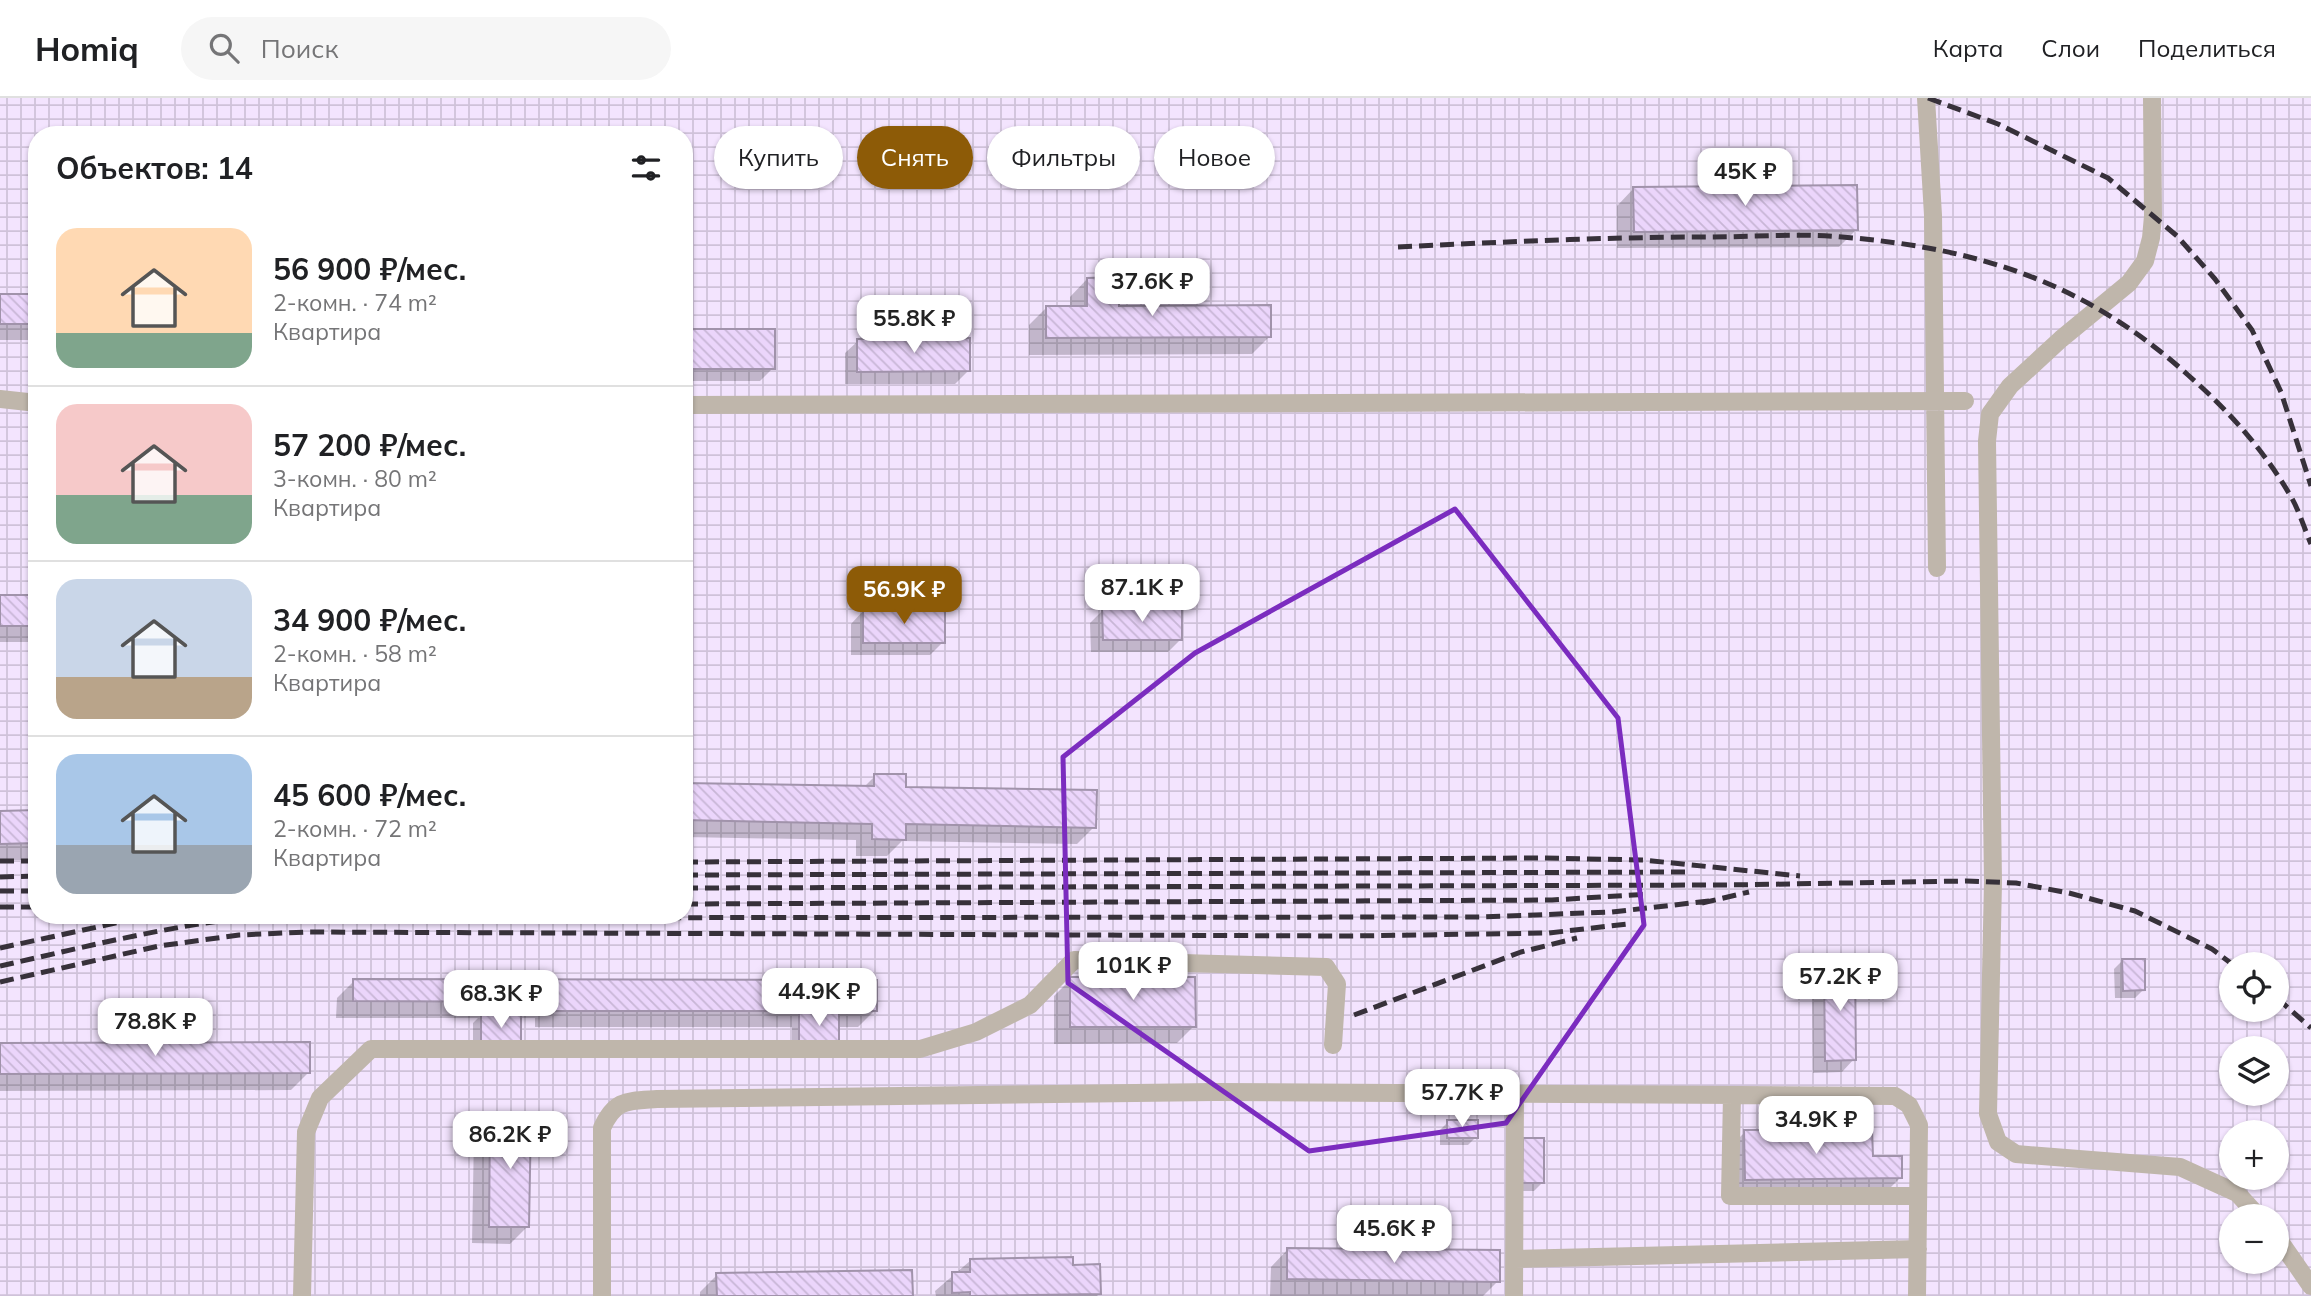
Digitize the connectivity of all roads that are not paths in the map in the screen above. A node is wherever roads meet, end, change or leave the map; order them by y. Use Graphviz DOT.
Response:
graph roads {
  1 [pos="1926,98"];
  2 [pos="2152,98"];
  3 [pos="0,399"];
  4 [pos="1936,401"];
  5 [pos="1965,401"];
  6 [pos="28,402"];
  7 [pos="693,405"];
  8 [pos="1937,568"];
  9 [pos="1333,1045"];
  10 [pos="1515,1093"];
  11 [pos="1732,1095"];
  12 [pos="1918,1196"];
  13 [pos="2247,1204"];
  14 [pos="1918,1249"];
  15 [pos="2289,1254"];
  16 [pos="1515,1259"];
  17 [pos="2311,1286"];
  18 [pos="302,1296"];
  19 [pos="602,1296"];
  20 [pos="1514,1296"];
  21 [pos="1917,1296"];
  1 -- 4 [label="street"];
  2 -- 13 [label="street"];
  3 -- 6 [label="street"];
  4 -- 5 [label="street"];
  4 -- 7 [label="street"];
  4 -- 8 [label="street"];
  9 -- 18 [label="street"];
  10 -- 11 [label="street"];
  10 -- 16 [label="street"];
  10 -- 19 [label="street"];
  11 -- 12 [label="street"];
  11 -- 12 [label="street"];
  12 -- 14 [label="street"];
  14 -- 16 [label="street"];
  14 -- 21 [label="street"];
  15 -- 17 [label="street"];
  16 -- 20 [label="street"];
}
